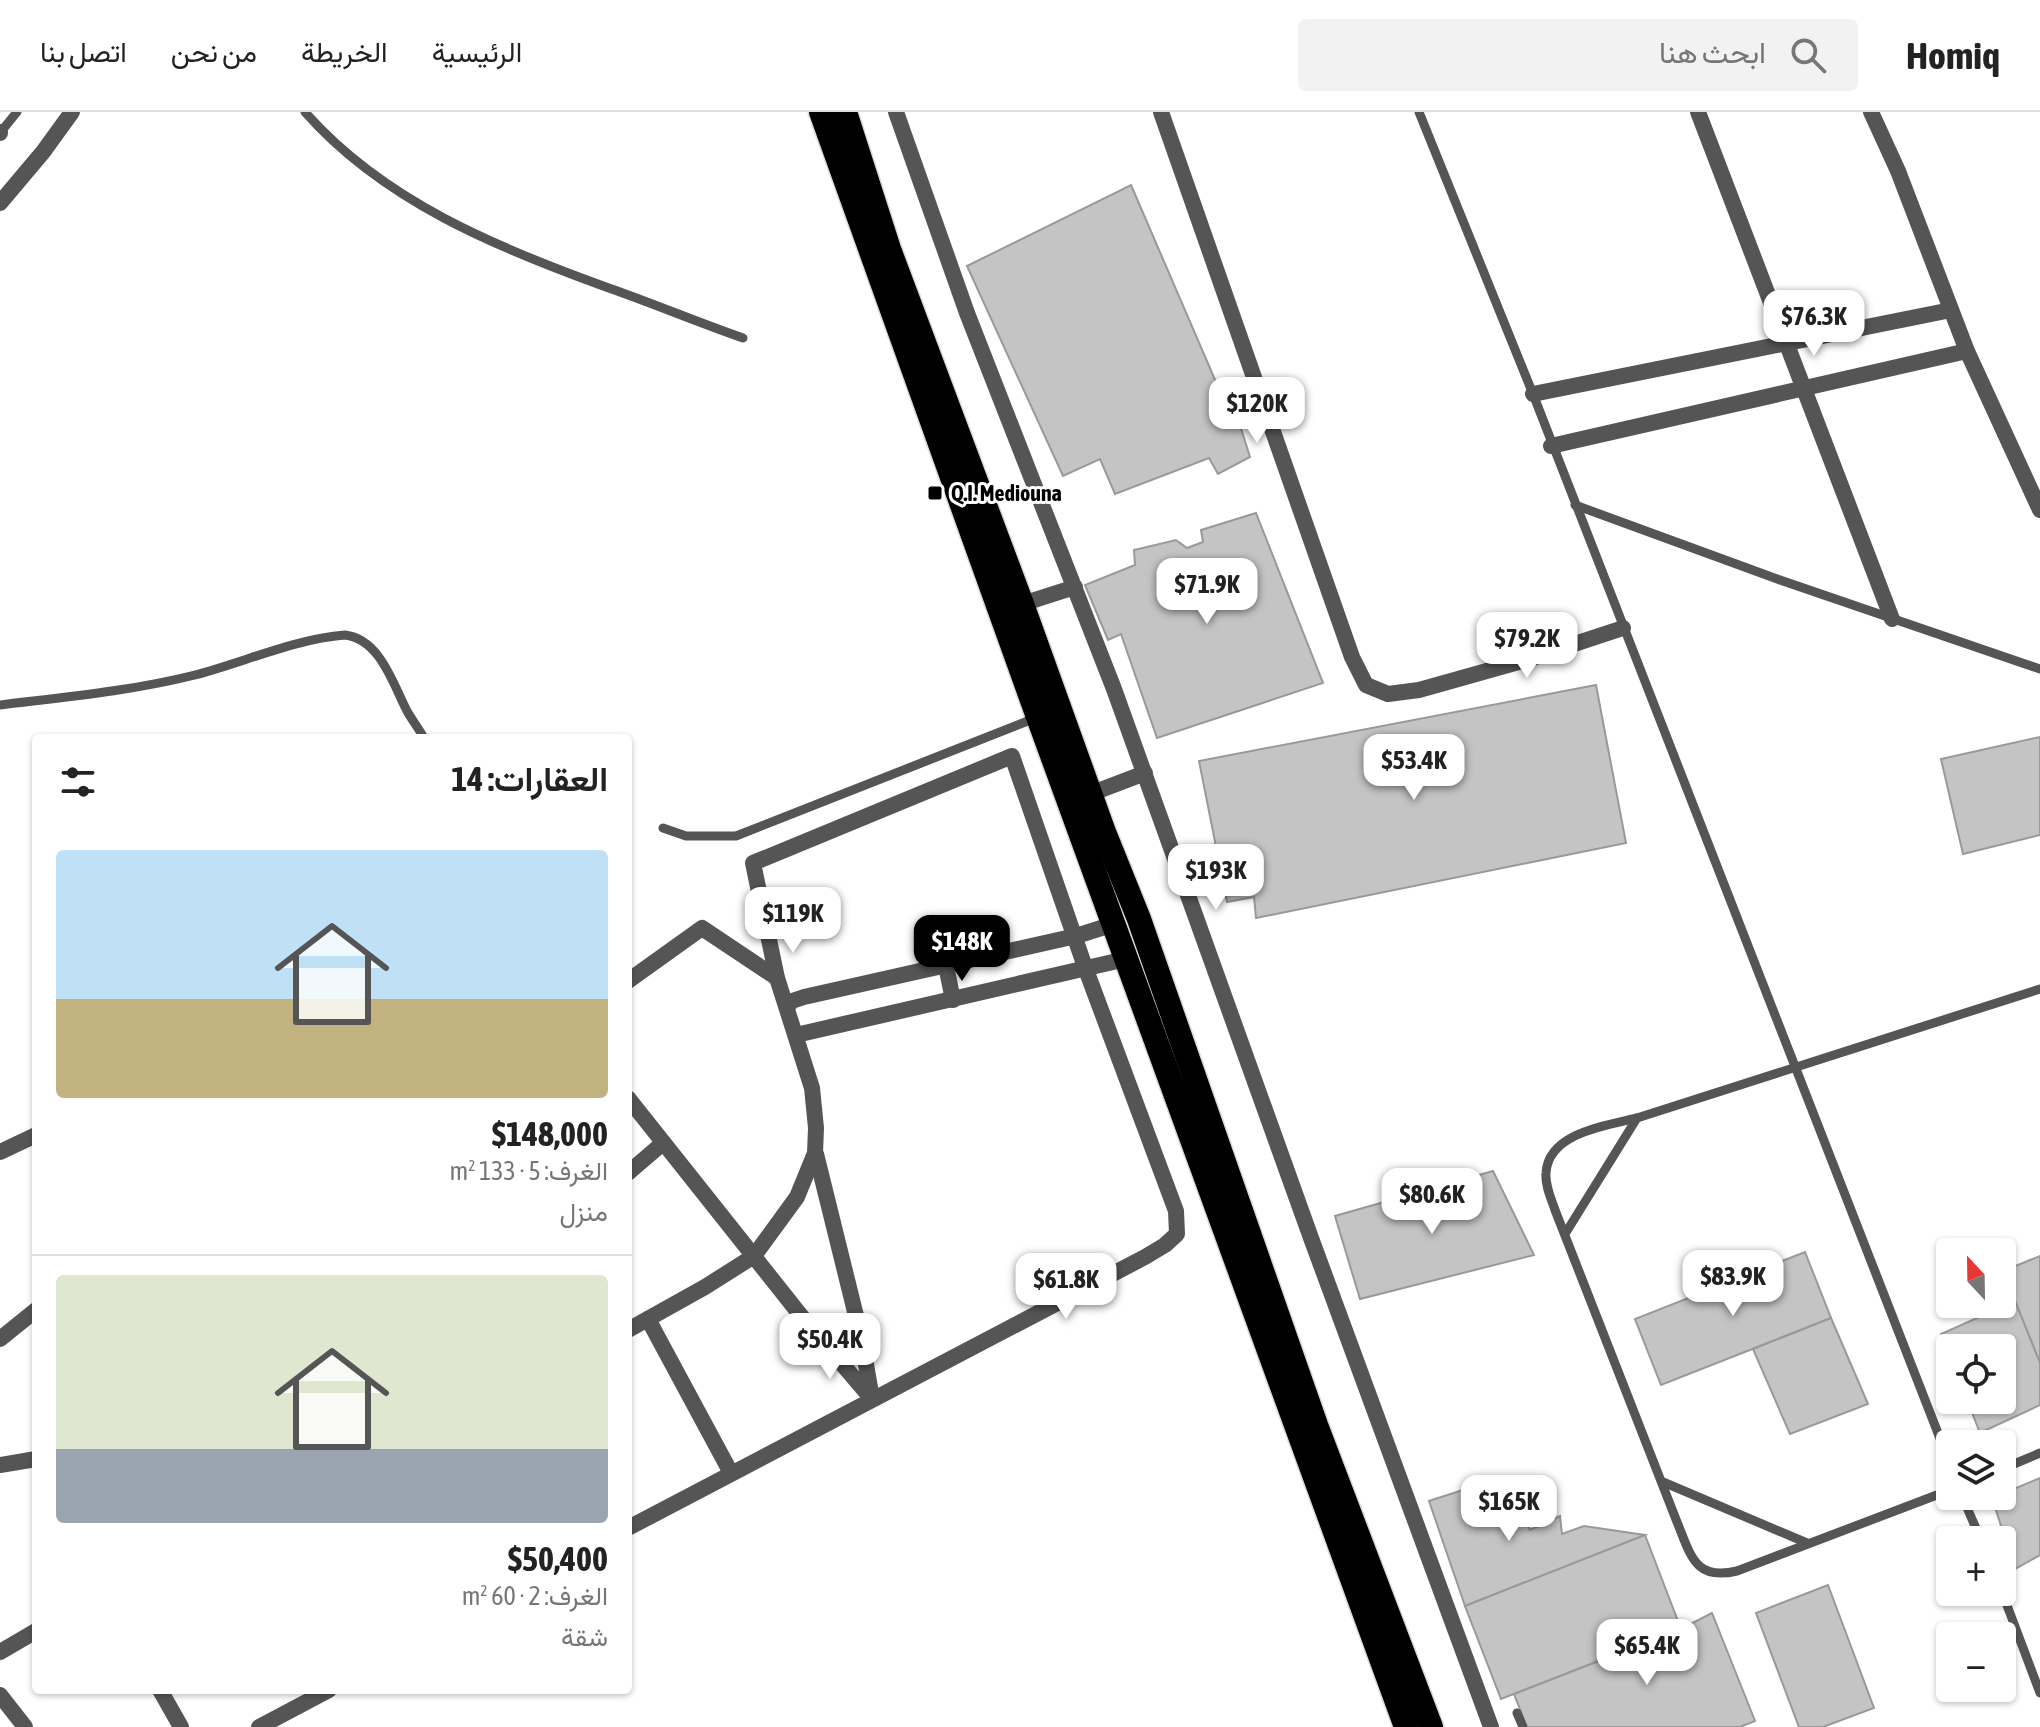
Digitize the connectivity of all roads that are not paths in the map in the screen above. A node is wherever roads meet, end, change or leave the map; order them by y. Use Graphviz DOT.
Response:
graph roads {
  1 [pos="17,112"];
  2 [pos="72,112"];
  3 [pos="305,112"];
  4 [pos="821,112"];
  5 [pos="845,112"];
  6 [pos="896,112"];
  7 [pos="1161,112"];
  8 [pos="1419,112"];
  9 [pos="1698,112"];
  10 [pos="1871,112"];
  11 [pos="0,132"];
  12 [pos="0,203"];
  13 [pos="1951,310"];
  14 [pos="743,338"];
  15 [pos="1787,344"];
  16 [pos="1967,351"];
  17 [pos="1805,390"];
  18 [pos="1533,394"];
  19 [pos="1551,446"];
  20 [pos="1575,505"];
  21 [pos="2040,510"];
  22 [pos="1075,587"];
  23 [pos="1022,604"];
  24 [pos="1892,619"];
  25 [pos="1623,628"];
  26 [pos="2040,669"];
  27 [pos="0,705"];
  28 [pos="1038,717"];
  29 [pos="421,734"];
  30 [pos="1145,773"];
  31 [pos="1090,794"];
  32 [pos="663,828"];
  33 [pos="1114,924"];
  34 [pos="1076,936"];
  35 [pos="1126,959"];
  36 [pos="946,966"];
  37 [pos="1085,967"];
  38 [pos="632,978"];
  39 [pos="777,978"];
  40 [pos="2040,989"];
  41 [pos="953,1000"];
  42 [pos="787,1007"];
  43 [pos="796,1035"];
  44 [pos="1795,1066"];
  45 [pos="632,1103"];
  46 [pos="1637,1118"];
  47 [pos="32,1137"];
  48 [pos="663,1143"];
  49 [pos="0,1152"];
  50 [pos="815,1153"];
  51 [pos="632,1170"];
  52 [pos="1565,1234"];
  53 [pos="754,1256"];
  54 [pos="32,1313"];
  55 [pos="648,1319"];
  56 [pos="632,1328"];
  57 [pos="0,1339"];
  58 [pos="872,1399"];
  59 [pos="1937,1430"];
  60 [pos="2040,1453"];
  61 [pos="32,1460"];
  62 [pos="2016,1463"];
  63 [pos="0,1465"];
  64 [pos="731,1473"];
  65 [pos="1663,1482"];
  66 [pos="1936,1495"];
  67 [pos="632,1526"];
  68 [pos="1807,1543"];
  69 [pos="2008,1606"];
  70 [pos="32,1633"];
  71 [pos="0,1652"];
  72 [pos="2038,1681"];
  73 [pos="2040,1693"];
  74 [pos="162,1694"];
  75 [pos="321,1694"];
  76 [pos="0,1695"];
  77 [pos="1517,1713"];
  78 [pos="25,1727"];
  79 [pos="181,1727"];
  80 [pos="259,1727"];
  81 [pos="1406,1727"];
  82 [pos="1431,1727"];
  83 [pos="1491,1727"];
  84 [pos="1523,1727"];
  1 -- 11 [label="lane"];
  2 -- 12 [label="street"];
  3 -- 14 [label="lane"];
  4 -- 28 [label="highway"];
  5 -- 23 [label="highway"];
  6 -- 22 [label="street"];
  7 -- 25 [label="street"];
  8 -- 18 [label="lane"];
  9 -- 15 [label="street"];
  10 -- 13 [label="street"];
  13 -- 15 [label="street"];
  13 -- 16 [label="street"];
  15 -- 17 [label="street"];
  15 -- 18 [label="street"];
  16 -- 17 [label="street"];
  16 -- 21 [label="street"];
  17 -- 19 [label="street"];
  17 -- 24 [label="street"];
  18 -- 19 [label="lane"];
  19 -- 20 [label="lane"];
  20 -- 24 [label="lane"];
  20 -- 25 [label="lane"];
  22 -- 23 [label="street"];
  22 -- 30 [label="street"];
  23 -- 31 [label="highway"];
  24 -- 26 [label="lane"];
  25 -- 44 [label="lane"];
  27 -- 29 [label="lane"];
  28 -- 32 [label="lane"];
  28 -- 33 [label="highway"];
  30 -- 31 [label="street"];
  30 -- 83 [label="street"];
  31 -- 82 [label="highway"];
  33 -- 34 [label="street"];
  33 -- 35 [label="highway"];
  34 -- 36 [label="street"];
  34 -- 37 [label="street"];
  34 -- 39 [label="street"];
  35 -- 37 [label="street"];
  35 -- 81 [label="highway"];
  36 -- 41 [label="street"];
  36 -- 42 [label="street"];
  37 -- 41 [label="street"];
  37 -- 58 [label="street"];
  38 -- 39 [label="street"];
  39 -- 42 [label="street"];
  40 -- 44 [label="lane"];
  41 -- 43 [label="street"];
  42 -- 43 [label="street"];
  43 -- 50 [label="street"];
  44 -- 46 [label="lane"];
  44 -- 59 [label="lane"];
  45 -- 48 [label="street"];
  46 -- 52 [label="lane"];
  46 -- 52 [label="lane"];
  47 -- 49 [label="street"];
  48 -- 51 [label="street"];
  48 -- 53 [label="street"];
  50 -- 53 [label="street"];
  50 -- 58 [label="street"];
  52 -- 65 [label="lane"];
  53 -- 55 [label="street"];
  53 -- 58 [label="street"];
  54 -- 57 [label="street"];
  55 -- 56 [label="street"];
  55 -- 64 [label="street"];
  58 -- 64 [label="street"];
  60 -- 62 [label="lane"];
  61 -- 63 [label="street"];
  64 -- 67 [label="street"];
  65 -- 68 [label="lane"];
  65 -- 68 [label="lane"];
  66 -- 68 [label="lane"];
  69 -- 72 [label="lane"];
  70 -- 71 [label="street"];
  72 -- 73 [label="lane"];
  74 -- 79 [label="street"];
  75 -- 80 [label="street"];
  76 -- 78 [label="street"];
  77 -- 84 [label="lane"];
}
